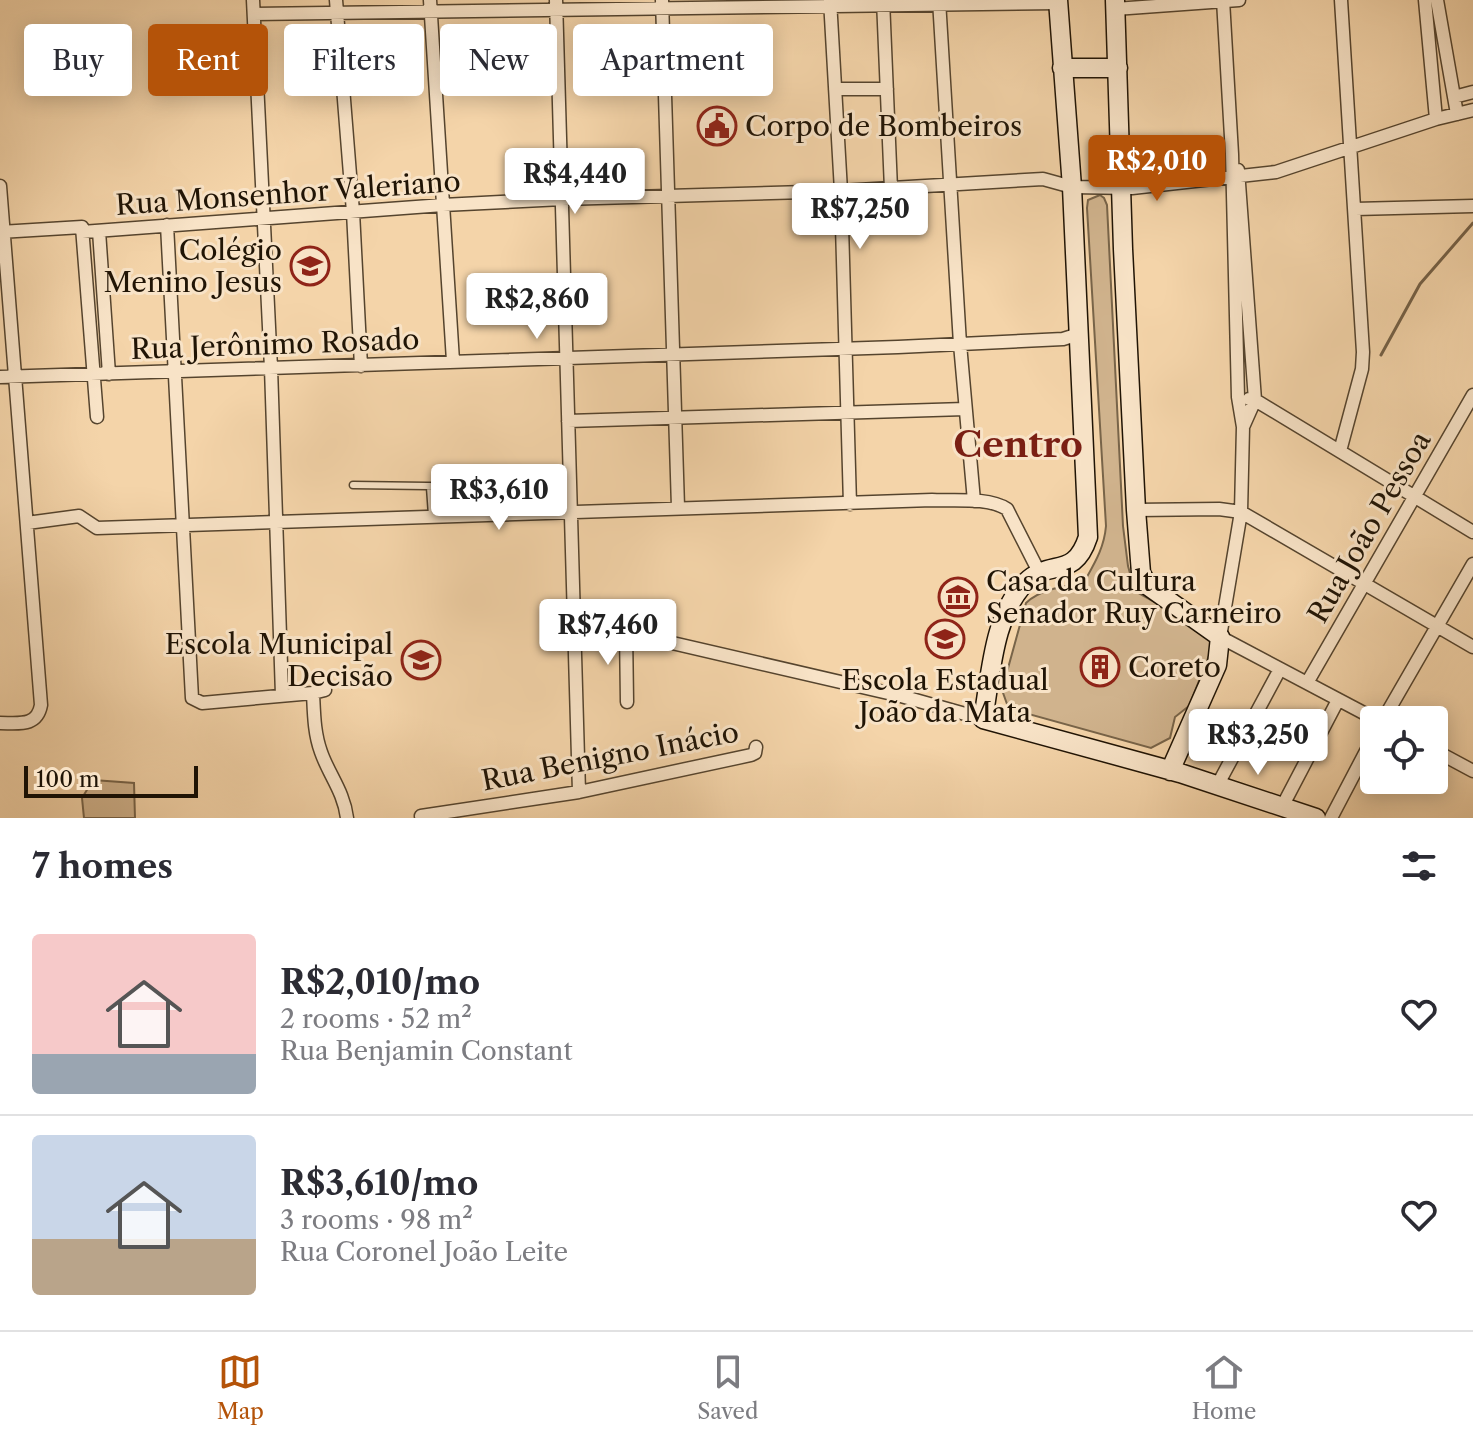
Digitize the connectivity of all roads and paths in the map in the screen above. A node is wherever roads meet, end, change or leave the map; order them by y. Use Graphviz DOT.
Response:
graph roads {
  1 [pos="253,0"];
  2 [pos="1224,0"];
  3 [pos="1239,0"];
  4 [pos="1341,0"];
  5 [pos="1425,0"];
  6 [pos="1437,0"];
  7 [pos="940,2"];
  8 [pos="1058,2"];
  9 [pos="830,3"];
  10 [pos="883,3"];
  11 [pos="662,4"];
  12 [pos="1115,4"];
  13 [pos="556,5"];
  14 [pos="336,6"];
  15 [pos="431,6"];
  16 [pos="254,14"];
  17 [pos="1062,68"];
  18 [pos="1118,68"];
  19 [pos="835,89"];
  20 [pos="887,89"];
  21 [pos="1473,92"];
  22 [pos="1454,97"];
  23 [pos="1473,110"];
  24 [pos="1457,114"];
  25 [pos="1436,119"];
  26 [pos="1352,149"];
  27 [pos="1236,177"];
  28 [pos="951,184"];
  29 [pos="0,186"];
  30 [pos="1072,187"];
  31 [pos="1123,188"];
  32 [pos="891,189"];
  33 [pos="841,191"];
  34 [pos="670,197"];
  35 [pos="562,199"];
  36 [pos="443,205"];
  37 [pos="1473,206"];
  38 [pos="1355,209"];
  39 [pos="353,212"];
  40 [pos="262,217"];
  41 [pos="167,225"];
  42 [pos="82,229"];
  43 [pos="99,231"];
  44 [pos="2,232"];
  45 [pos="1079,334"];
  46 [pos="960,344"];
  47 [pos="844,348"];
  48 [pos="674,353"];
  49 [pos="567,358"];
  50 [pos="453,361"];
  51 [pos="361,366"];
  52 [pos="271,368"];
  53 [pos="176,371"];
  54 [pos="109,374"];
  55 [pos="94,375"];
  56 [pos="0,377"];
  57 [pos="16,377"];
  58 [pos="1473,395"];
  59 [pos="1238,397"];
  60 [pos="1255,400"];
  61 [pos="965,409"];
  62 [pos="846,411"];
  63 [pos="97,417"];
  64 [pos="675,417"];
  65 [pos="568,421"];
  66 [pos="1243,427"];
  67 [pos="1340,451"];
  68 [pos="353,485"];
  69 [pos="430,487"];
  70 [pos="1415,497"];
  71 [pos="974,501"];
  72 [pos="850,504"];
  73 [pos="678,507"];
  74 [pos="1136,510"];
  75 [pos="570,512"];
  76 [pos="1241,512"];
  77 [pos="507,514"];
  78 [pos="432,516"];
  79 [pos="275,520"];
  80 [pos="27,523"];
  81 [pos="182,524"];
  82 [pos="1473,532"];
  83 [pos="1473,564"];
  84 [pos="1039,572"];
  85 [pos="1363,584"];
  86 [pos="573,620"];
  87 [pos="1436,627"];
  88 [pos="626,631"];
  89 [pos="1220,637"];
  90 [pos="1473,647"];
  91 [pos="1280,669"];
  92 [pos="1307,683"];
  93 [pos="282,695"];
  94 [pos="1338,700"];
  95 [pos="627,702"];
  96 [pos="1388,706"];
  97 [pos="1360,710"];
  98 [pos="983,719"];
  99 [pos="0,723"];
  100 [pos="756,747"];
  101 [pos="1448,758"];
  102 [pos="1360,763"];
  103 [pos="1170,771"];
  104 [pos="1473,771"];
  105 [pos="1217,786"];
  106 [pos="579,792"];
  107 [pos="1282,807"];
  108 [pos="421,816"];
  109 [pos="347,818"];
  110 [pos="1316,818"];
  111 [pos="1331,818"];
  1 -- 16 [label="street"];
  2 -- 3 [label="street"];
  2 -- 12 [label="street"];
  2 -- 27 [label="street"];
  4 -- 26 [label="street"];
  5 -- 25 [label="street"];
  6 -- 22 [label="street"];
  7 -- 8 [label="street"];
  7 -- 10 [label="street"];
  7 -- 28 [label="street"];
  8 -- 17 [label="main road"];
  9 -- 10 [label="street"];
  9 -- 11 [label="street"];
  9 -- 19 [label="street"];
  10 -- 20 [label="street"];
  11 -- 13 [label="street"];
  11 -- 34 [label="street"];
  12 -- 18 [label="main road"];
  13 -- 15 [label="street"];
  13 -- 35 [label="street"];
  14 -- 15 [label="street"];
  14 -- 16 [label="street"];
  14 -- 39 [label="street"];
  15 -- 36 [label="street"];
  16 -- 40 [label="street"];
  17 -- 18 [label="main road"];
  17 -- 30 [label="main road"];
  18 -- 31 [label="main road"];
  19 -- 20 [label="street"];
  19 -- 33 [label="street"];
  20 -- 32 [label="street"];
  21 -- 22 [label="street"];
  22 -- 24 [label="street"];
  23 -- 24 [label="street, Rua Monsenhor Valeriano"];
  24 -- 25 [label="street, Rua Monsenhor Valeriano"];
  25 -- 26 [label="street, Rua Monsenhor Valeriano"];
  26 -- 27 [label="street, Rua Monsenhor Valeriano"];
  26 -- 38 [label="street"];
  27 -- 31 [label="street, Rua Monsenhor Valeriano"];
  27 -- 59 [label="street"];
  27 -- 60 [label="street"];
  28 -- 30 [label="street, Rua Monsenhor Valeriano"];
  28 -- 32 [label="street, Rua Monsenhor Valeriano"];
  28 -- 46 [label="street"];
  29 -- 44 [label="street"];
  30 -- 31 [label="street, Rua Monsenhor Valeriano"];
  30 -- 45 [label="main road"];
  31 -- 74 [label="main road"];
  32 -- 33 [label="street, Rua Monsenhor Valeriano"];
  33 -- 34 [label="street, Rua Monsenhor Valeriano"];
  33 -- 47 [label="street"];
  34 -- 35 [label="street, Rua Monsenhor Valeriano"];
  34 -- 48 [label="street"];
  35 -- 36 [label="street, Rua Monsenhor Valeriano"];
  35 -- 49 [label="street"];
  36 -- 39 [label="street, Rua Monsenhor Valeriano"];
  36 -- 50 [label="street"];
  37 -- 38 [label="street"];
  38 -- 67 [label="street"];
  39 -- 40 [label="street, Rua Monsenhor Valeriano"];
  39 -- 51 [label="street"];
  40 -- 41 [label="street, Rua Monsenhor Valeriano"];
  40 -- 52 [label="street"];
  41 -- 43 [label="street, Rua Monsenhor Valeriano"];
  41 -- 53 [label="street"];
  42 -- 43 [label="street, Rua Monsenhor Valeriano"];
  42 -- 44 [label="street, Rua Monsenhor Valeriano"];
  42 -- 55 [label="street"];
  43 -- 54 [label="street"];
  44 -- 57 [label="street"];
  45 -- 46 [label="street, Rua Jerônimo Rosado"];
  45 -- 84 [label="main road"];
  46 -- 47 [label="street, Rua Jerônimo Rosado"];
  46 -- 61 [label="street"];
  47 -- 48 [label="street, Rua Jerônimo Rosado"];
  47 -- 62 [label="street"];
  48 -- 49 [label="street, Rua Jerônimo Rosado"];
  48 -- 64 [label="street"];
  49 -- 50 [label="street, Rua Jerônimo Rosado"];
  49 -- 65 [label="street"];
  50 -- 51 [label="street, Rua Jerônimo Rosado"];
  51 -- 52 [label="street, Rua Jerônimo Rosado"];
  52 -- 53 [label="street, Rua Jerônimo Rosado"];
  52 -- 79 [label="street"];
  53 -- 54 [label="street, Rua Jerônimo Rosado"];
  53 -- 81 [label="street"];
  54 -- 55 [label="street, Rua Jerônimo Rosado"];
  55 -- 57 [label="street, Rua Jerônimo Rosado"];
  55 -- 63 [label="street"];
  56 -- 57 [label="street, Rua Jerônimo Rosado"];
  57 -- 80 [label="street"];
  58 -- 70 [label="street, Rua João Pessoa"];
  59 -- 60 [label="street"];
  59 -- 66 [label="street"];
  60 -- 66 [label="street"];
  60 -- 67 [label="street"];
  61 -- 62 [label="street"];
  61 -- 71 [label="street"];
  62 -- 64 [label="street"];
  62 -- 72 [label="street"];
  64 -- 65 [label="street"];
  64 -- 73 [label="street"];
  65 -- 75 [label="street"];
  66 -- 76 [label="street"];
  67 -- 70 [label="street"];
  68 -- 69 [label="lane"];
  69 -- 77 [label="lane"];
  69 -- 78 [label="lane"];
  70 -- 82 [label="street"];
  70 -- 85 [label="street, Rua João Pessoa"];
  71 -- 72 [label="street"];
  71 -- 84 [label="street"];
  72 -- 73 [label="street"];
  73 -- 75 [label="street"];
  74 -- 76 [label="street"];
  74 -- 89 [label="main road"];
  75 -- 77 [label="street"];
  75 -- 86 [label="street"];
  76 -- 85 [label="street"];
  76 -- 89 [label="street"];
  77 -- 78 [label="street"];
  78 -- 79 [label="street"];
  79 -- 81 [label="street"];
  79 -- 93 [label="street"];
  80 -- 81 [label="street"];
  80 -- 99 [label="street"];
  81 -- 93 [label="street"];
  83 -- 87 [label="street"];
  84 -- 98 [label="main road"];
  85 -- 87 [label="street"];
  85 -- 92 [label="street, Rua João Pessoa"];
  86 -- 88 [label="street"];
  86 -- 106 [label="street"];
  87 -- 90 [label="street"];
  87 -- 96 [label="street"];
  88 -- 95 [label="street"];
  88 -- 98 [label="street"];
  89 -- 91 [label="street"];
  89 -- 103 [label="main road"];
  91 -- 92 [label="street"];
  91 -- 105 [label="street"];
  92 -- 94 [label="street"];
  93 -- 109 [label="street"];
  94 -- 97 [label="street"];
  94 -- 107 [label="street"];
  98 -- 103 [label="main road"];
  100 -- 106 [label="street, Rua Benigno Inácio"];
  101 -- 104 [label="street"];
  102 -- 111 [label="street"];
  103 -- 105 [label="main road"];
  105 -- 107 [label="main road"];
  106 -- 108 [label="street, Rua Benigno Inácio"];
  107 -- 110 [label="main road"];
}
